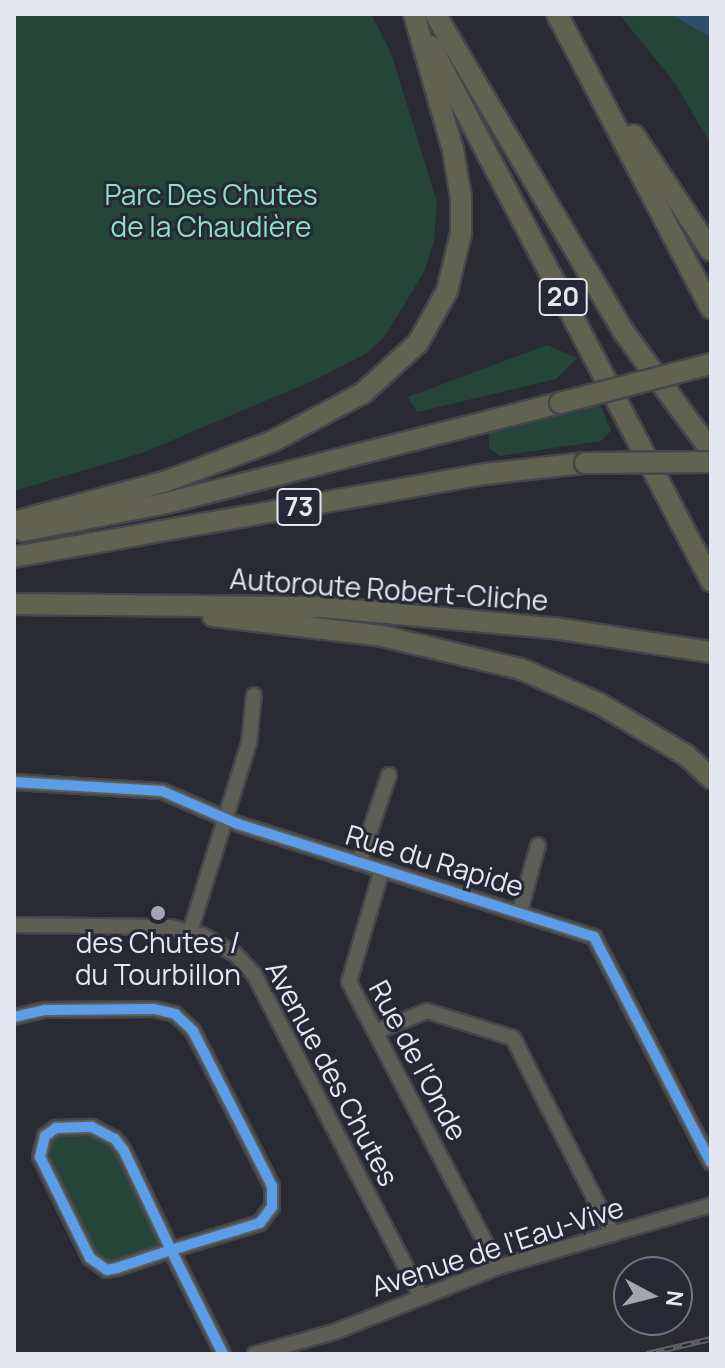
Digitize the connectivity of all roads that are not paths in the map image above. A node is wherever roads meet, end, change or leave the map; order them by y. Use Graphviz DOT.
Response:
graph roads {
  1 [pos="414,14"];
  2 [pos="435,14"];
  3 [pos="560,19"];
  4 [pos="711,251"];
  5 [pos="711,308"];
  6 [pos="711,364"];
  7 [pos="711,451"];
  8 [pos="711,462"];
  9 [pos="14,522"];
  10 [pos="14,533"];
  11 [pos="14,557"];
  12 [pos="711,581"];
  13 [pos="14,604"];
  14 [pos="174,607"];
  15 [pos="711,652"];
  16 [pos="254,695"];
  17 [pos="389,775"];
  18 [pos="711,778"];
  19 [pos="14,782"];
  20 [pos="222,819"];
  21 [pos="538,845"];
  22 [pos="359,863"];
  23 [pos="382,869"];
  24 [pos="520,911"];
  25 [pos="14,925"];
  26 [pos="190,932"];
  27 [pos="14,1017"];
  28 [pos="375,1032"];
  29 [pos="711,1163"];
  30 [pos="711,1205"];
  31 [pos="613,1234"];
  32 [pos="171,1250"];
  33 [pos="498,1267"];
  34 [pos="420,1294"];
  35 [pos="223,1354"];
  36 [pos="255,1354"];
  1 -- 9 [label="highway"];
  1 -- 12 [label="highway, 20"];
  2 -- 7 [label="highway"];
  3 -- 4 [label="highway"];
  3 -- 5 [label="highway"];
  6 -- 10 [label="highway, bridge"];
  8 -- 11 [label="highway, Autoroute Robert-Cliche / 73, bridge"];
  13 -- 14 [label="highway, Autoroute Robert-Cliche"];
  14 -- 15 [label="highway, Autoroute Robert-Cliche"];
  14 -- 18 [label="highway"];
  16 -- 20 [label="street"];
  17 -- 22 [label="street"];
  19 -- 20 [label="street, Rue du Rapide"];
  20 -- 22 [label="street, Rue du Rapide"];
  20 -- 26 [label="street"];
  21 -- 24 [label="street"];
  22 -- 23 [label="street, Rue du Rapide"];
  23 -- 24 [label="street, Rue du Rapide"];
  23 -- 28 [label="street, Rue de l'Onde"];
  24 -- 29 [label="street, Rue du Rapide"];
  25 -- 26 [label="street, Avenue des Chutes"];
  26 -- 34 [label="street, Avenue des Chutes"];
  27 -- 32 [label="street"];
  28 -- 31 [label="street"];
  28 -- 33 [label="street, Rue de l'Onde"];
  30 -- 31 [label="street, Avenue de l'Eau-Vive"];
  31 -- 33 [label="street, Avenue de l'Eau-Vive"];
  32 -- 32 [label="street"];
  32 -- 35 [label="street"];
  33 -- 34 [label="street, Avenue de l'Eau-Vive"];
  34 -- 36 [label="street, Avenue de l'Eau-Vive"];
}
